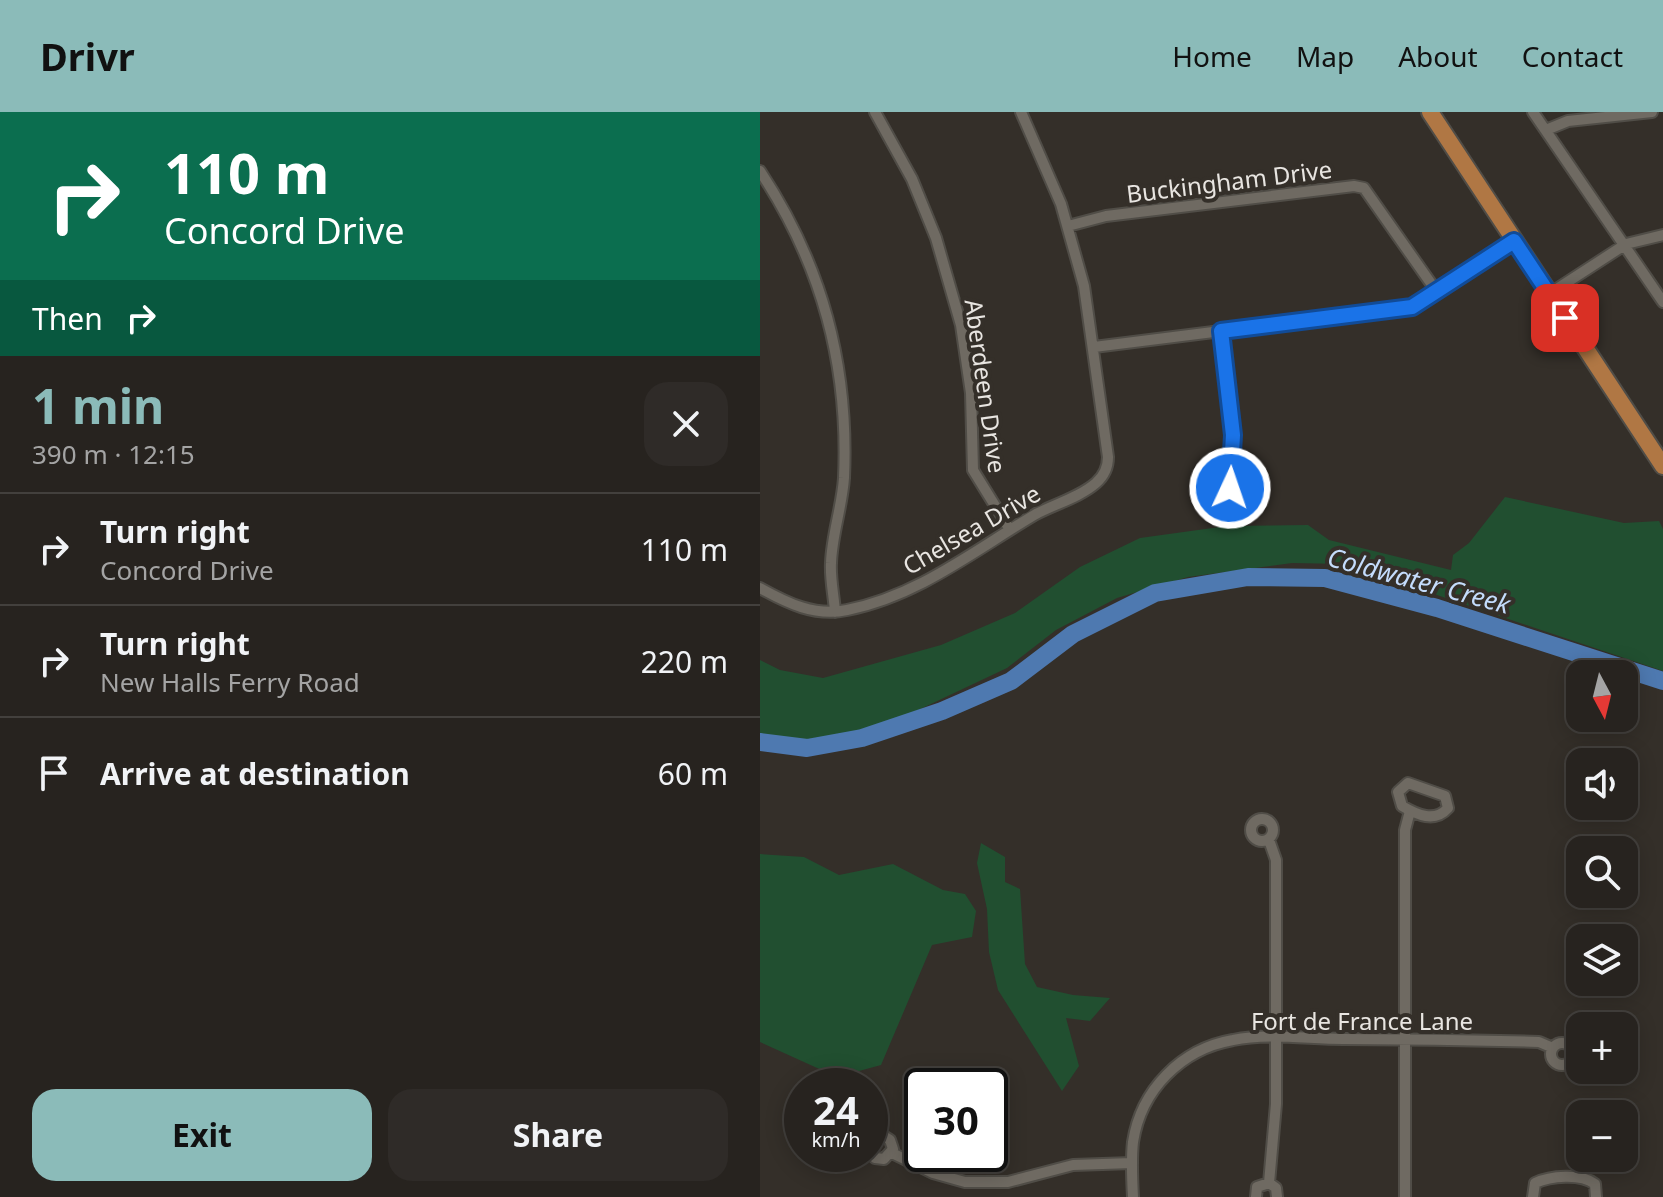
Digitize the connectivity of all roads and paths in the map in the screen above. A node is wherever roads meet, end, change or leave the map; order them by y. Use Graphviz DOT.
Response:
graph roads {
  1 [pos="875,112"];
  2 [pos="1021,112"];
  3 [pos="1430,112"];
  4 [pos="1533,112"];
  5 [pos="1652,112"];
  6 [pos="1546,130"];
  7 [pos="760,171"];
  8 [pos="1068,226"];
  9 [pos="1663,235"];
  10 [pos="1514,241"];
  11 [pos="1626,244"];
  12 [pos="1437,292"];
  13 [pos="1549,294"];
  14 [pos="1663,302"];
  15 [pos="1221,331"];
  16 [pos="1094,347"];
  17 [pos="1663,466"];
  18 [pos="1230,488"];
  19 [pos="1010,530"];
  20 [pos="760,588"];
  21 [pos="835,612"];
  22 [pos="1410,811"];
  23 [pos="1269,840"];
  24 [pos="1276,1039"];
  25 [pos="1404,1039"];
  26 [pos="1553,1048"];
  27 [pos="888,1138"];
  28 [pos="892,1153"];
  29 [pos="888,1155"];
  30 [pos="1132,1163"];
  31 [pos="1008,1182"];
  32 [pos="1269,1183"];
  33 [pos="1008,1197"];
  34 [pos="1133,1197"];
  35 [pos="1256,1197"];
  36 [pos="1277,1197"];
  37 [pos="1405,1197"];
  38 [pos="1533,1197"];
  39 [pos="1596,1197"];
  1 -- 19 [label="street, Aberdeen Drive"];
  2 -- 8 [label="street"];
  3 -- 10 [label="main road"];
  4 -- 6 [label="street"];
  5 -- 6 [label="street"];
  6 -- 11 [label="street"];
  7 -- 21 [label="street"];
  8 -- 12 [label="street, Buckingham Drive"];
  8 -- 16 [label="street"];
  9 -- 11 [label="street"];
  10 -- 12 [label="street"];
  10 -- 13 [label="main road"];
  11 -- 13 [label="street"];
  11 -- 14 [label="street"];
  12 -- 15 [label="street"];
  13 -- 17 [label="main road"];
  15 -- 16 [label="street"];
  15 -- 18 [label="street"];
  16 -- 19 [label="street, Chelsea Drive"];
  19 -- 21 [label="street, Chelsea Drive"];
  20 -- 21 [label="street, Chelsea Drive"];
  22 -- 22 [label="street"];
  22 -- 25 [label="street"];
  23 -- 24 [label="street"];
  24 -- 25 [label="street, Fort de France Lane"];
  24 -- 30 [label="street, Fort de France Lane"];
  24 -- 32 [label="street"];
  25 -- 26 [label="street, Fort de France Lane"];
  25 -- 37 [label="street"];
  27 -- 28 [label="street"];
  28 -- 29 [label="street"];
  28 -- 31 [label="street"];
  30 -- 31 [label="street"];
  30 -- 34 [label="street, Fort de France Lane"];
  31 -- 33 [label="street"];
  32 -- 35 [label="street"];
  32 -- 36 [label="street"];
  38 -- 39 [label="street"];
}
